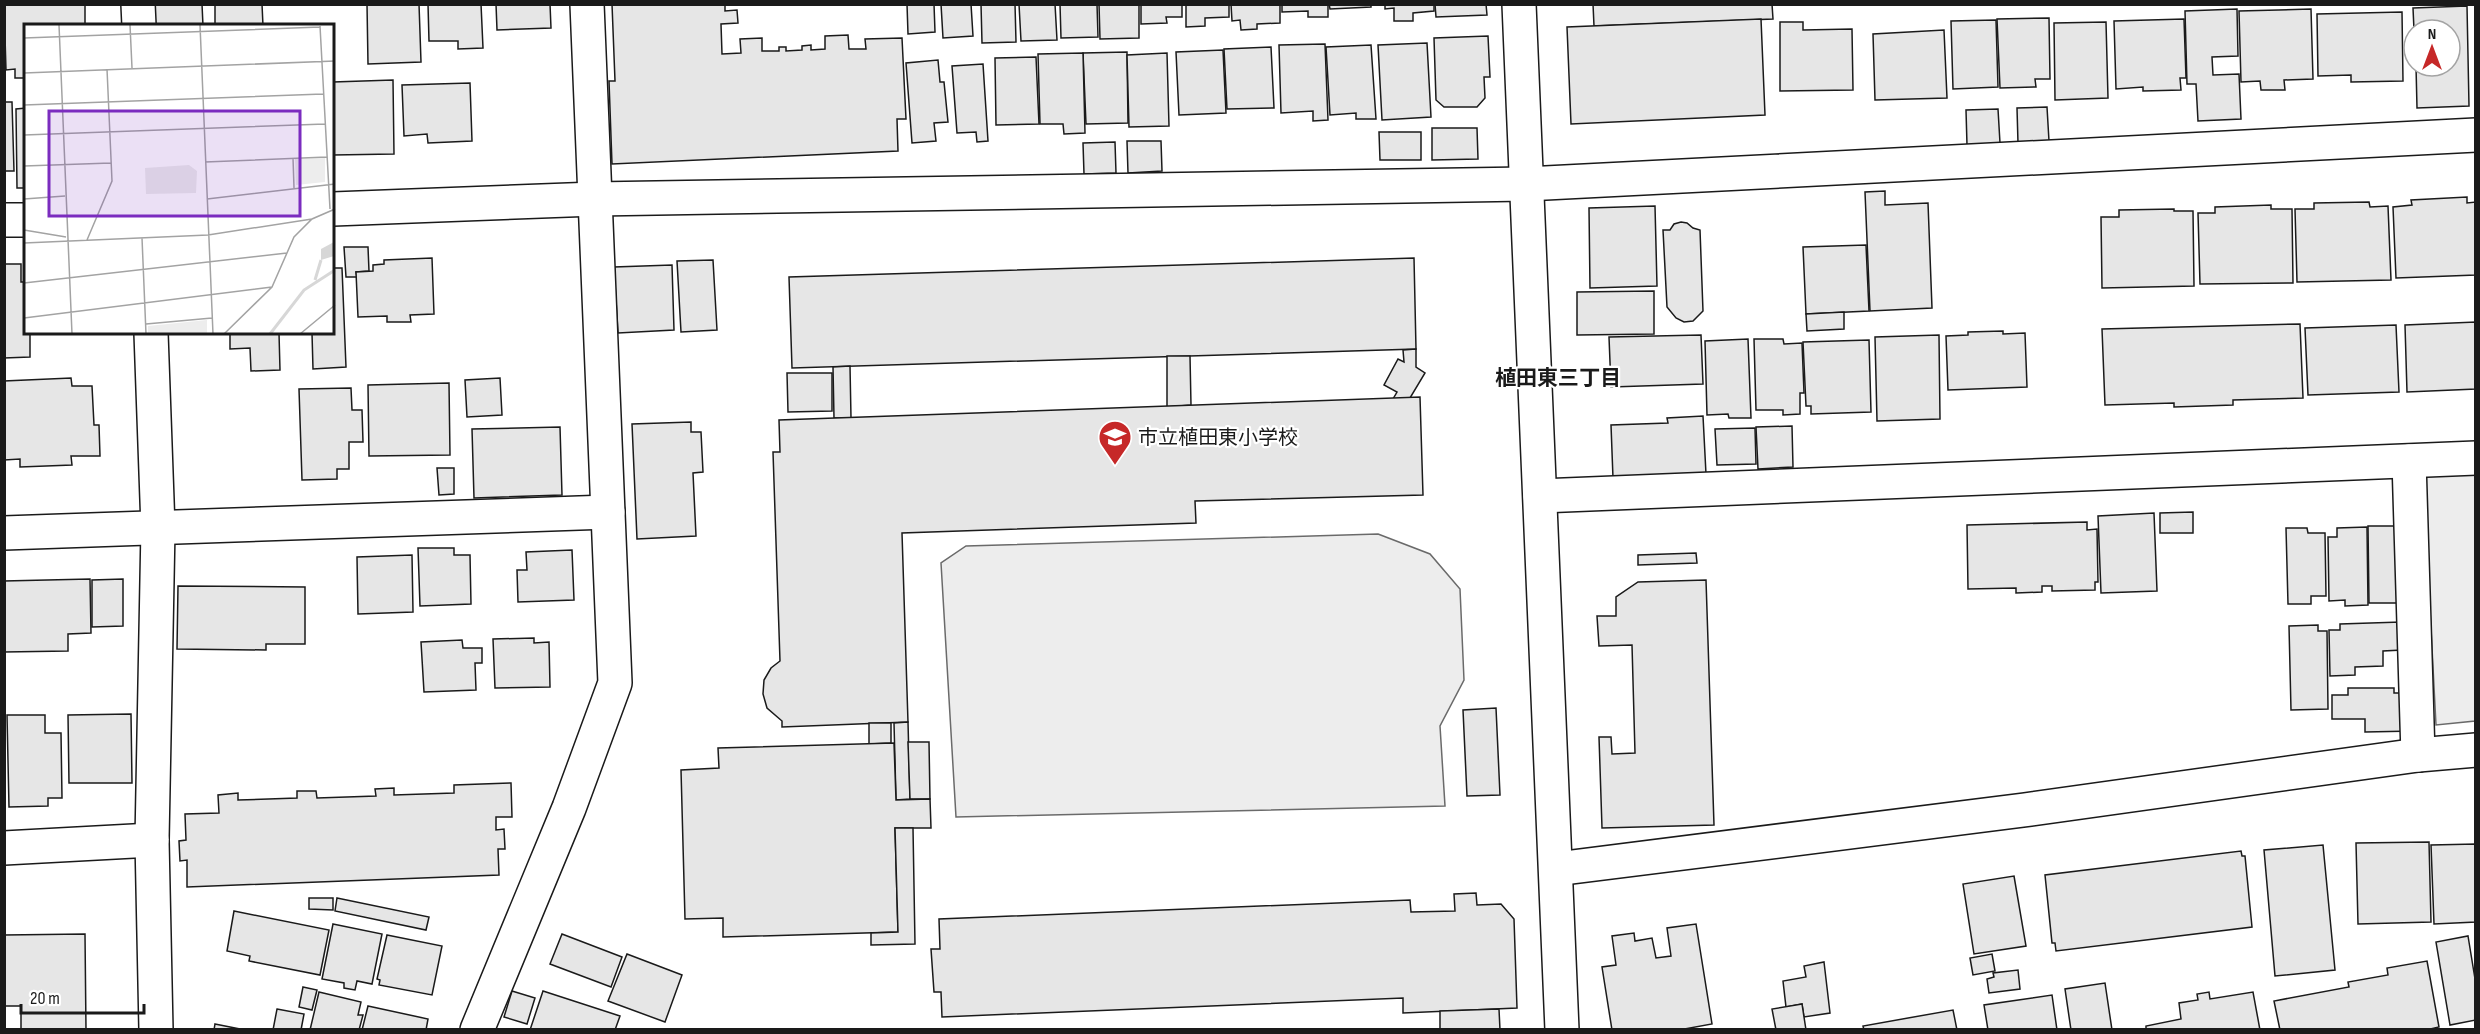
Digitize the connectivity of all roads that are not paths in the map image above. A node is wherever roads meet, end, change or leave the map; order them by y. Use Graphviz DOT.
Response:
graph roads {
  1 [pos="138,4"];
  2 [pos="587,4"];
  3 [pos="1519,4"];
  4 [pos="139,24"];
  5 [pos="2475,135"];
  6 [pos="1526,184"];
  7 [pos="595,199"];
  8 [pos="334,209"];
  9 [pos="4,220"];
  10 [pos="24,220"];
  11 [pos="150,334"];
  12 [pos="2475,458"];
  13 [pos="2409,460"];
  14 [pos="1540,496"];
  15 [pos="608,512"];
  16 [pos="158,528"];
  17 [pos="4,533"];
  18 [pos="2475,750"];
  19 [pos="2418,755"];
  20 [pos="152,840"];
  21 [pos="4,848"];
  22 [pos="1556,869"];
  23 [pos="156,1029"];
  24 [pos="477,1029"];
  25 [pos="1562,1029"];
  1 -- 4 [label="street"];
  2 -- 7 [label="street"];
  3 -- 6 [label="street"];
  5 -- 6 [label="street"];
  6 -- 7 [label="street"];
  6 -- 14 [label="street"];
  7 -- 8 [label="street"];
  7 -- 15 [label="street"];
  9 -- 10 [label="street"];
  11 -- 16 [label="street"];
  12 -- 13 [label="street"];
  13 -- 14 [label="street"];
  13 -- 19 [label="street"];
  14 -- 22 [label="street"];
  15 -- 16 [label="street"];
  15 -- 24 [label="street"];
  16 -- 17 [label="street"];
  16 -- 20 [label="street"];
  18 -- 19 [label="street"];
  19 -- 22 [label="street"];
  20 -- 21 [label="street"];
  20 -- 23 [label="street"];
  22 -- 25 [label="street"];
}
